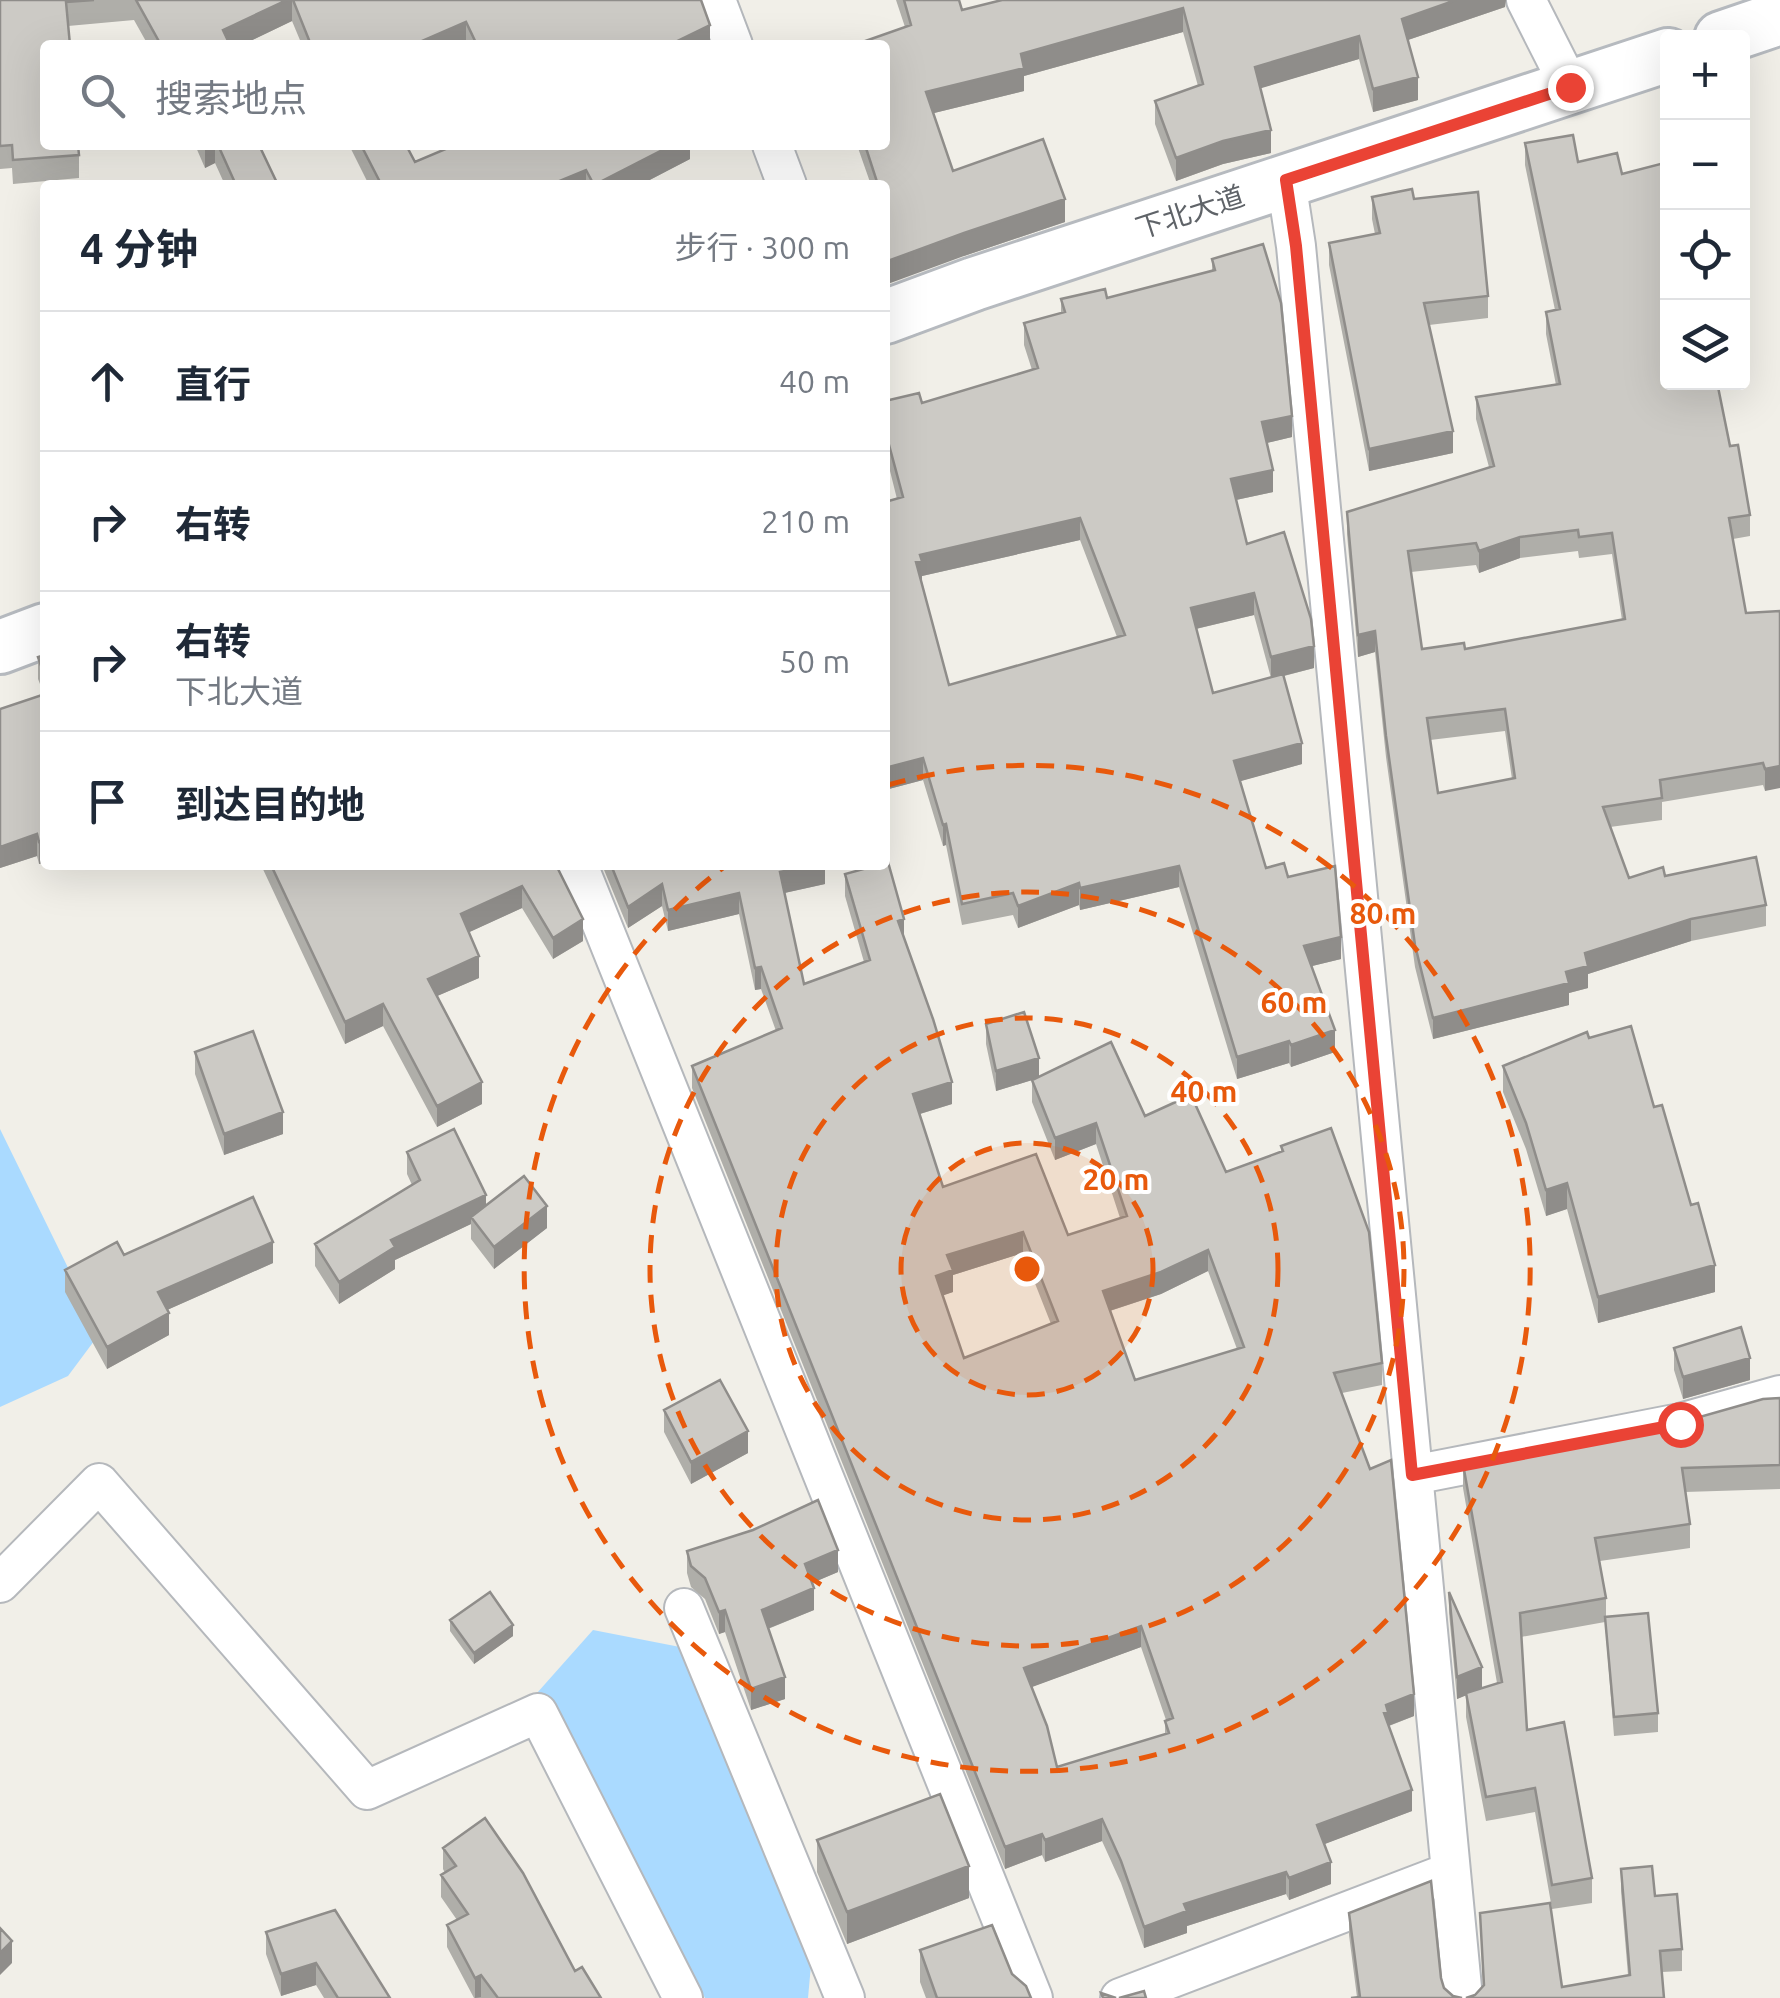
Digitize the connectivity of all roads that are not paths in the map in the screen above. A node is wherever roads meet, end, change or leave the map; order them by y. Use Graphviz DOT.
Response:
graph roads {
  1 [pos="716,0"];
  2 [pos="1526,0"];
  3 [pos="1780,18"];
  4 [pos="1745,30"];
  5 [pos="732,40"];
  6 [pos="1660,58"];
  7 [pos="1570,87"];
  8 [pos="774,150"];
  9 [pos="785,180"];
  10 [pos="1286,180"];
  11 [pos="890,315"];
  12 [pos="40,632"];
  13 [pos="0,646"];
  14 [pos="580,870"];
  15 [pos="1780,1395"];
  16 [pos="1412,1475"];
  17 [pos="0,1583"];
  18 [pos="684,1608"];
  19 [pos="1450,1872"];
  20 [pos="684,1998"];
  21 [pos="845,1998"];
  22 [pos="1033,1998"];
  23 [pos="1120,1998"];
  24 [pos="1462,1998"];
  1 -- 5 [label="street"];
  2 -- 7 [label="street"];
  3 -- 4 [label="street"];
  6 -- 7 [label="street, 下北大道"];
  7 -- 10 [label="street, 下北大道"];
  8 -- 9 [label="street"];
  10 -- 11 [label="street, 下北大道"];
  10 -- 16 [label="street"];
  12 -- 13 [label="street"];
  14 -- 22 [label="street"];
  15 -- 16 [label="street"];
  16 -- 19 [label="street"];
  17 -- 20 [label="street"];
  18 -- 21 [label="street"];
  19 -- 23 [label="street"];
  19 -- 24 [label="street"];
}
